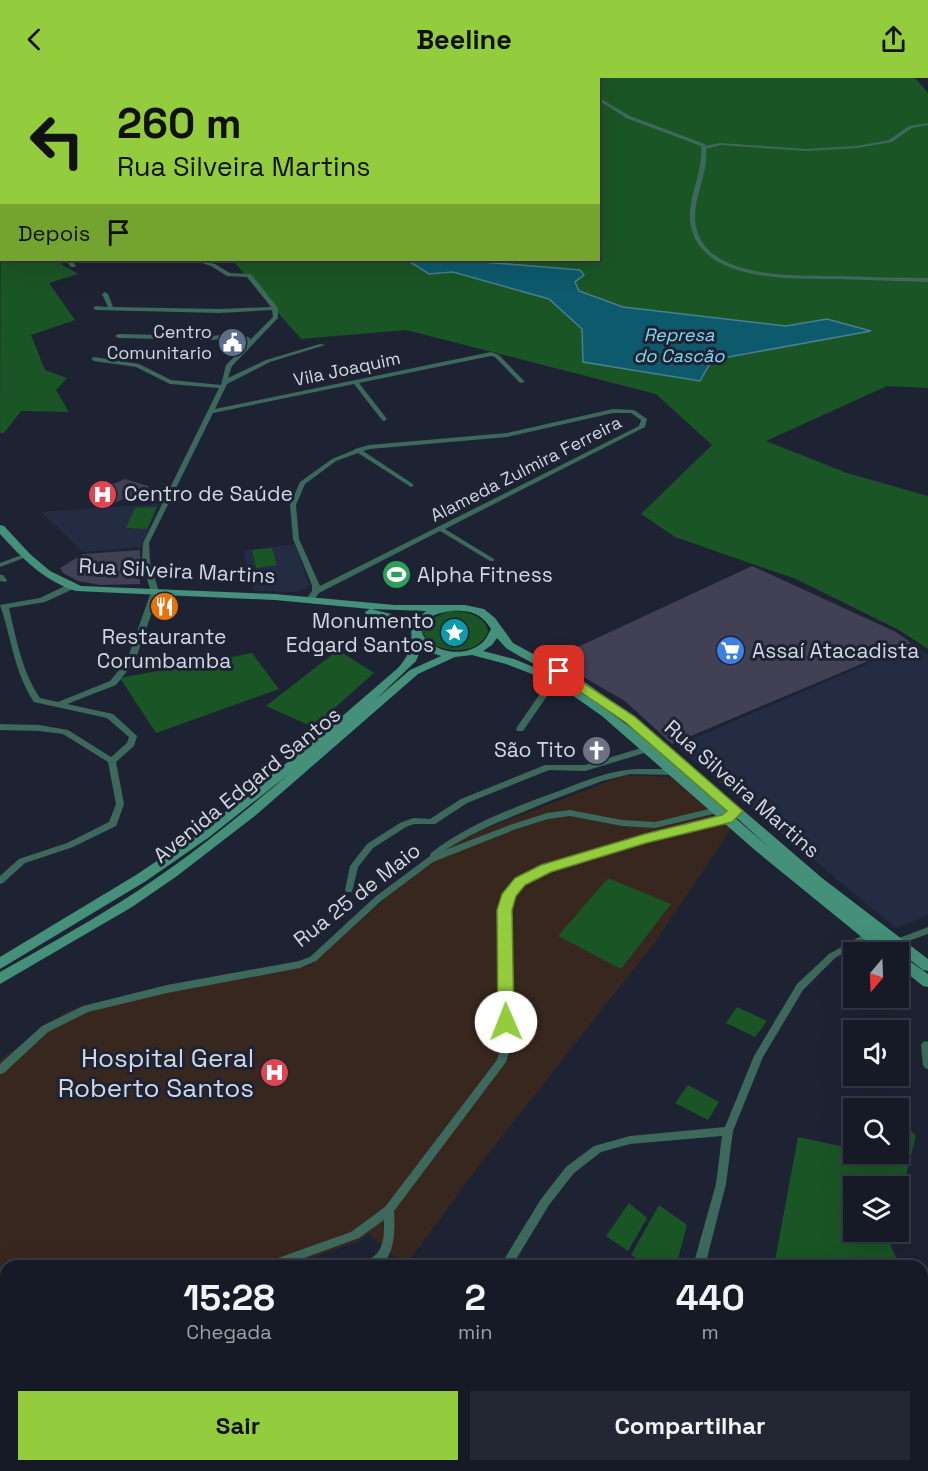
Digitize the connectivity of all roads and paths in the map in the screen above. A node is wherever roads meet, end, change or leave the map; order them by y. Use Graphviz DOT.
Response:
graph roads {
  1 [pos="600,99"];
  2 [pos="928,124"];
  3 [pos="703,148"];
  4 [pos="70,261"];
  5 [pos="199,261"];
  6 [pos="73,266"];
  7 [pos="928,280"];
  8 [pos="105,294"];
  9 [pos="96,308"];
  10 [pos="111,308"];
  11 [pos="274,308"];
  12 [pos="118,336"];
  13 [pos="322,345"];
  14 [pos="94,360"];
  15 [pos="229,365"];
  16 [pos="355,382"];
  17 [pos="522,382"];
  18 [pos="224,385"];
  19 [pos="211,412"];
  20 [pos="384,419"];
  21 [pos="357,450"];
  22 [pos="411,485"];
  23 [pos="0,528"];
  24 [pos="441,529"];
  25 [pos="27,555"];
  26 [pos="492,560"];
  27 [pos="0,565"];
  28 [pos="70,587"];
  29 [pos="155,592"];
  30 [pos="313,595"];
  31 [pos="338,603"];
  32 [pos="3,607"];
  33 [pos="446,608"];
  34 [pos="495,630"];
  35 [pos="417,634"];
  36 [pos="474,652"];
  37 [pos="453,655"];
  38 [pos="554,680"];
  39 [pos="60,704"];
  40 [pos="0,727"];
  41 [pos="520,729"];
  42 [pos="648,749"];
  43 [pos="112,761"];
  44 [pos="677,772"];
  45 [pos="727,813"];
  46 [pos="430,860"];
  47 [pos="0,881"];
  48 [pos="349,890"];
  49 [pos="928,930"];
  50 [pos="868,935"];
  51 [pos="883,942"];
  52 [pos="888,942"];
  53 [pos="904,942"];
  54 [pos="909,955"];
  55 [pos="0,964"];
  56 [pos="928,966"];
  57 [pos="909,967"];
  58 [pos="0,979"];
  59 [pos="928,982"];
  60 [pos="926,1045"];
  61 [pos="928,1065"];
  62 [pos="0,1070"];
  63 [pos="728,1131"];
  64 [pos="389,1210"];
  65 [pos="285,1260"];
  66 [pos="378,1260"];
  67 [pos="510,1260"];
  68 [pos="701,1260"];
  1 -- 3 [label="street"];
  2 -- 3 [label="street"];
  3 -- 7 [label="street"];
  4 -- 6 [label="street"];
  5 -- 11 [label="street"];
  8 -- 10 [label="street"];
  9 -- 10 [label="street"];
  10 -- 11 [label="street"];
  11 -- 15 [label="street"];
  12 -- 15 [label="street"];
  13 -- 18 [label="street"];
  14 -- 18 [label="street"];
  15 -- 18 [label="street"];
  16 -- 17 [label="street, Vila Joaquim"];
  16 -- 19 [label="street, Vila Joaquim"];
  16 -- 20 [label="street"];
  18 -- 19 [label="street"];
  19 -- 29 [label="street"];
  21 -- 22 [label="street"];
  21 -- 24 [label="street, Alameda Zulmira Ferreira"];
  21 -- 30 [label="street, Alameda Zulmira Ferreira"];
  23 -- 25 [label="main road, Rua Silveira Martins"];
  24 -- 26 [label="street"];
  24 -- 30 [label="street, Alameda Zulmira Ferreira"];
  25 -- 27 [label="street"];
  25 -- 28 [label="main road, Rua Silveira Martins"];
  28 -- 29 [label="main road, Rua Silveira Martins"];
  28 -- 32 [label="street"];
  29 -- 30 [label="main road, Rua Silveira Martins"];
  29 -- 39 [label="street"];
  30 -- 31 [label="main road, Rua Silveira Martins"];
  31 -- 33 [label="main road, Rua Silveira Martins"];
  31 -- 35 [label="main road, Rua Silveira Martins"];
  32 -- 39 [label="street"];
  33 -- 34 [label="main road"];
  33 -- 35 [label="main road"];
  34 -- 36 [label="main road"];
  34 -- 45 [label="main road, Rua Silveira Martins"];
  35 -- 37 [label="main road"];
  35 -- 55 [label="main road, Avenida Edgard Santos"];
  36 -- 37 [label="main road"];
  36 -- 38 [label="main road, Rua Silveira Martins"];
  37 -- 58 [label="main road, Avenida Edgard Santos"];
  38 -- 41 [label="street"];
  38 -- 42 [label="main road, Rua Silveira Martins"];
  39 -- 43 [label="street"];
  40 -- 43 [label="street"];
  42 -- 44 [label="main road, Rua Silveira Martins"];
  42 -- 48 [label="street"];
  43 -- 47 [label="street"];
  44 -- 45 [label="main road, Rua Silveira Martins"];
  44 -- 46 [label="street"];
  45 -- 46 [label="street, Rua 25 de Maio"];
  45 -- 50 [label="main road, Rua Silveira Martins"];
  45 -- 52 [label="main road, Rua Silveira Martins"];
  45 -- 64 [label="street"];
  46 -- 62 [label="street, Rua 25 de Maio"];
  49 -- 53 [label="street"];
  50 -- 51 [label="main road, Rua Silveira Martins"];
  50 -- 63 [label="street"];
  54 -- 56 [label="main road, Rua Silveira Martins"];
  57 -- 59 [label="main road"];
  60 -- 61 [label="street"];
  63 -- 67 [label="street"];
  63 -- 68 [label="street"];
  64 -- 65 [label="street"];
  64 -- 66 [label="street"];
}
